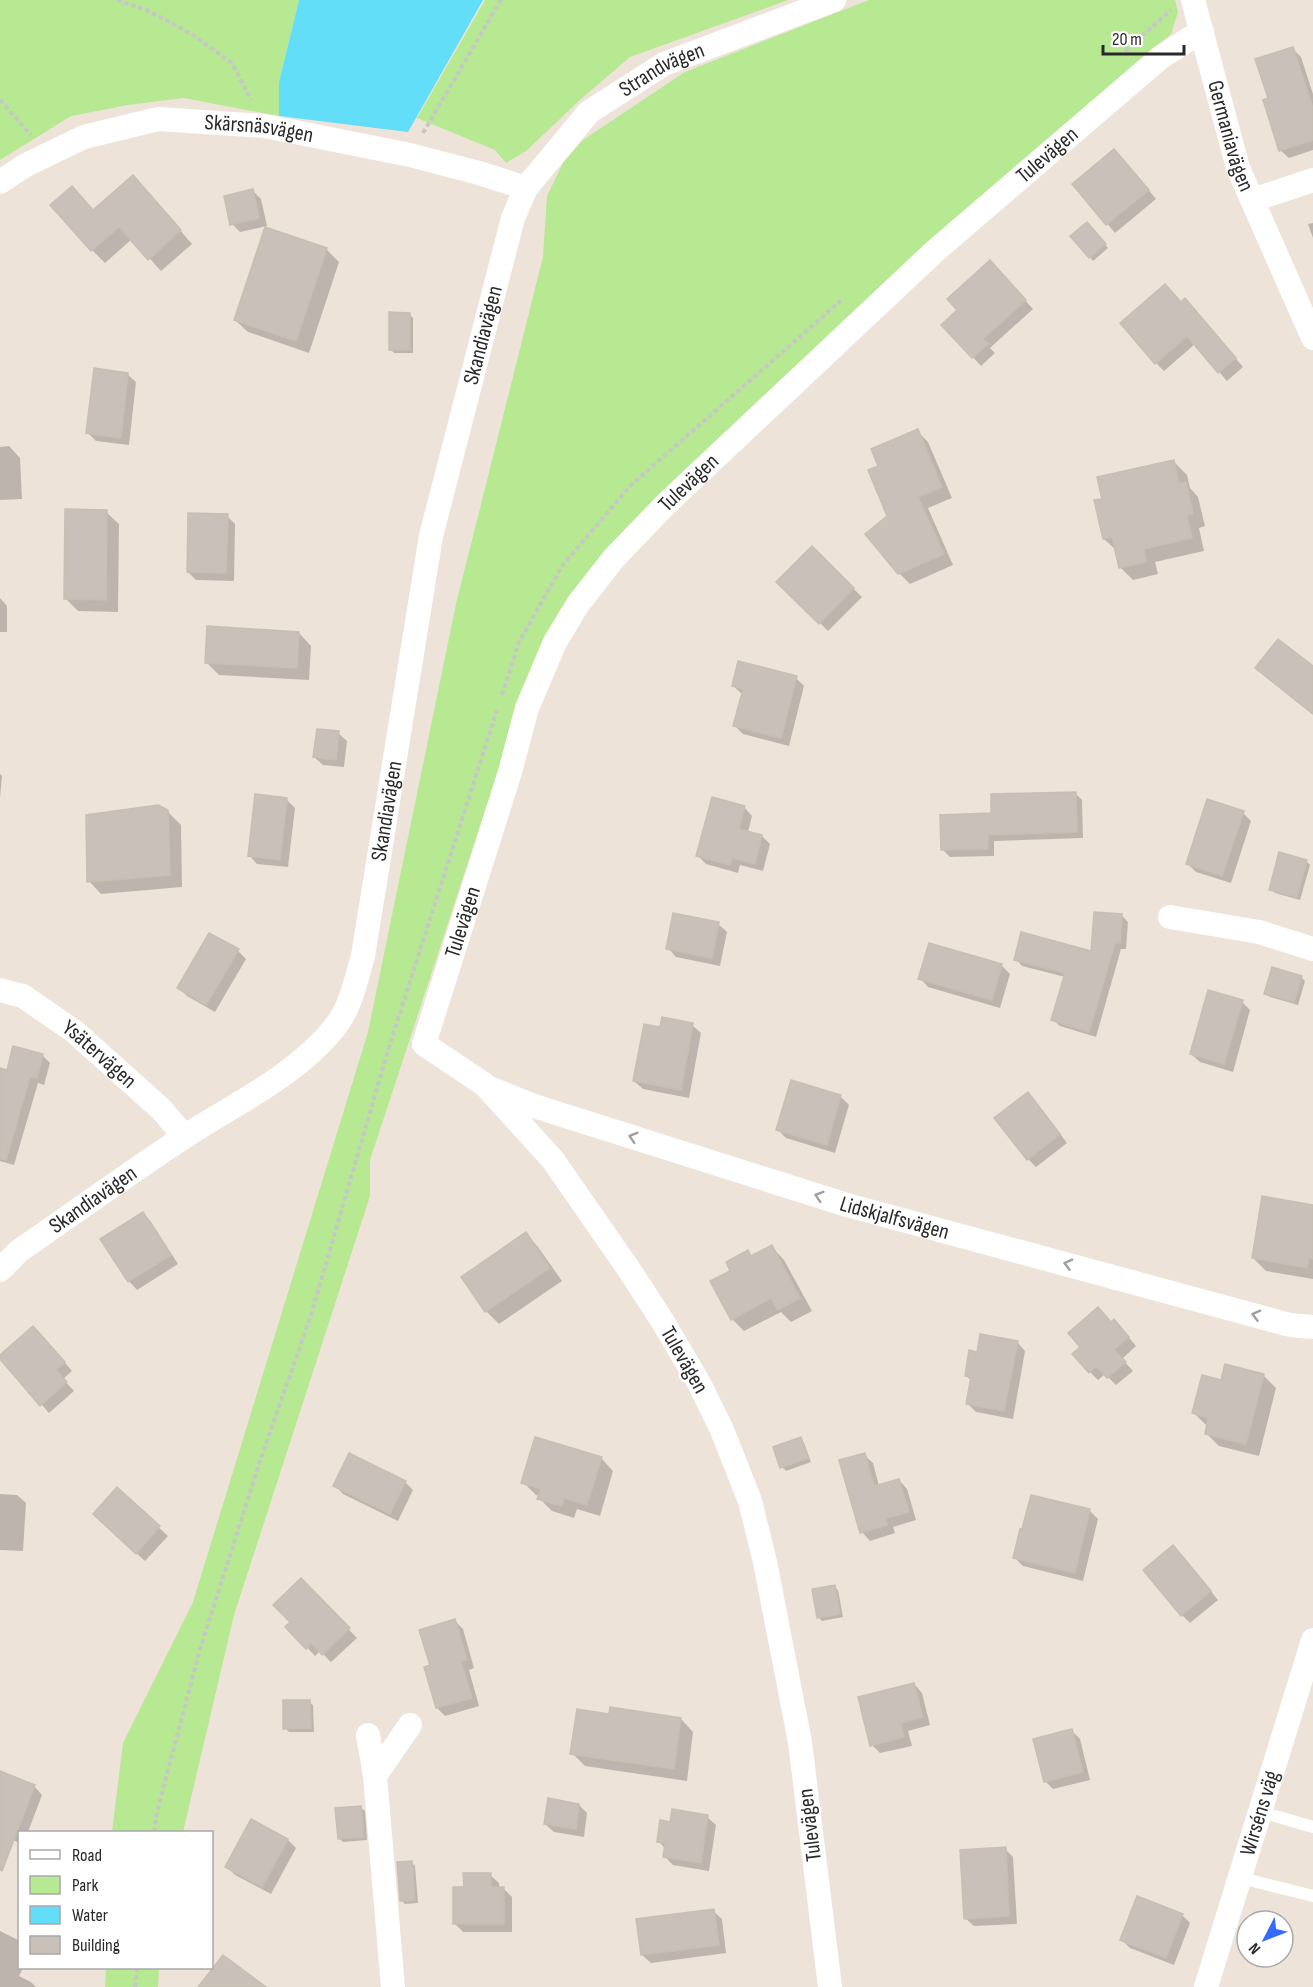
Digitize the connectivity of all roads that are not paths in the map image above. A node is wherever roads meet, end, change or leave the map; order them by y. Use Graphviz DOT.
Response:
graph roads {
  1 [pos="834,0"];
  2 [pos="1183,4"];
  3 [pos="1202,31"];
  4 [pos="1313,180"];
  5 [pos="0,182"];
  6 [pos="526,188"];
  7 [pos="1252,200"];
  8 [pos="1313,338"];
  9 [pos="1170,917"];
  10 [pos="1313,949"];
  11 [pos="0,990"];
  12 [pos="485,1085"];
  13 [pos="185,1137"];
  14 [pos="0,1270"];
  15 [pos="1313,1328"];
  16 [pos="1313,1640"];
  17 [pos="410,1725"];
  18 [pos="368,1735"];
  19 [pos="375,1776"];
  20 [pos="1261,1812"];
  21 [pos="1313,1827"];
  22 [pos="1240,1878"];
  23 [pos="1313,1896"];
  24 [pos="393,1987"];
  25 [pos="830,1987"];
  26 [pos="1206,1987"];
  1 -- 6 [label="street, Strandvägen"];
  2 -- 3 [label="street, Germaniavägen"];
  3 -- 7 [label="street, Germaniavägen"];
  3 -- 12 [label="street, Tulevägen"];
  4 -- 7 [label="street, Germaniavägen"];
  5 -- 6 [label="street, Skärsnäsvägen"];
  6 -- 13 [label="street, Skandiavägen"];
  7 -- 8 [label="street, Germaniavägen"];
  9 -- 10 [label="street"];
  11 -- 13 [label="street, Ysätervägen"];
  15 -- 12 [label="street, Lidskjalfsvägen, one-way"];
  12 -- 25 [label="street, Tulevägen"];
  13 -- 14 [label="street, Skandiavägen"];
  16 -- 20 [label="street, Wirséns väg"];
  17 -- 19 [label="street"];
  18 -- 19 [label="street"];
  19 -- 24 [label="street"];
  20 -- 21 [label="lane"];
  20 -- 22 [label="street, Wirséns väg"];
  22 -- 23 [label="lane"];
  22 -- 26 [label="street, Wirséns väg"];
}
